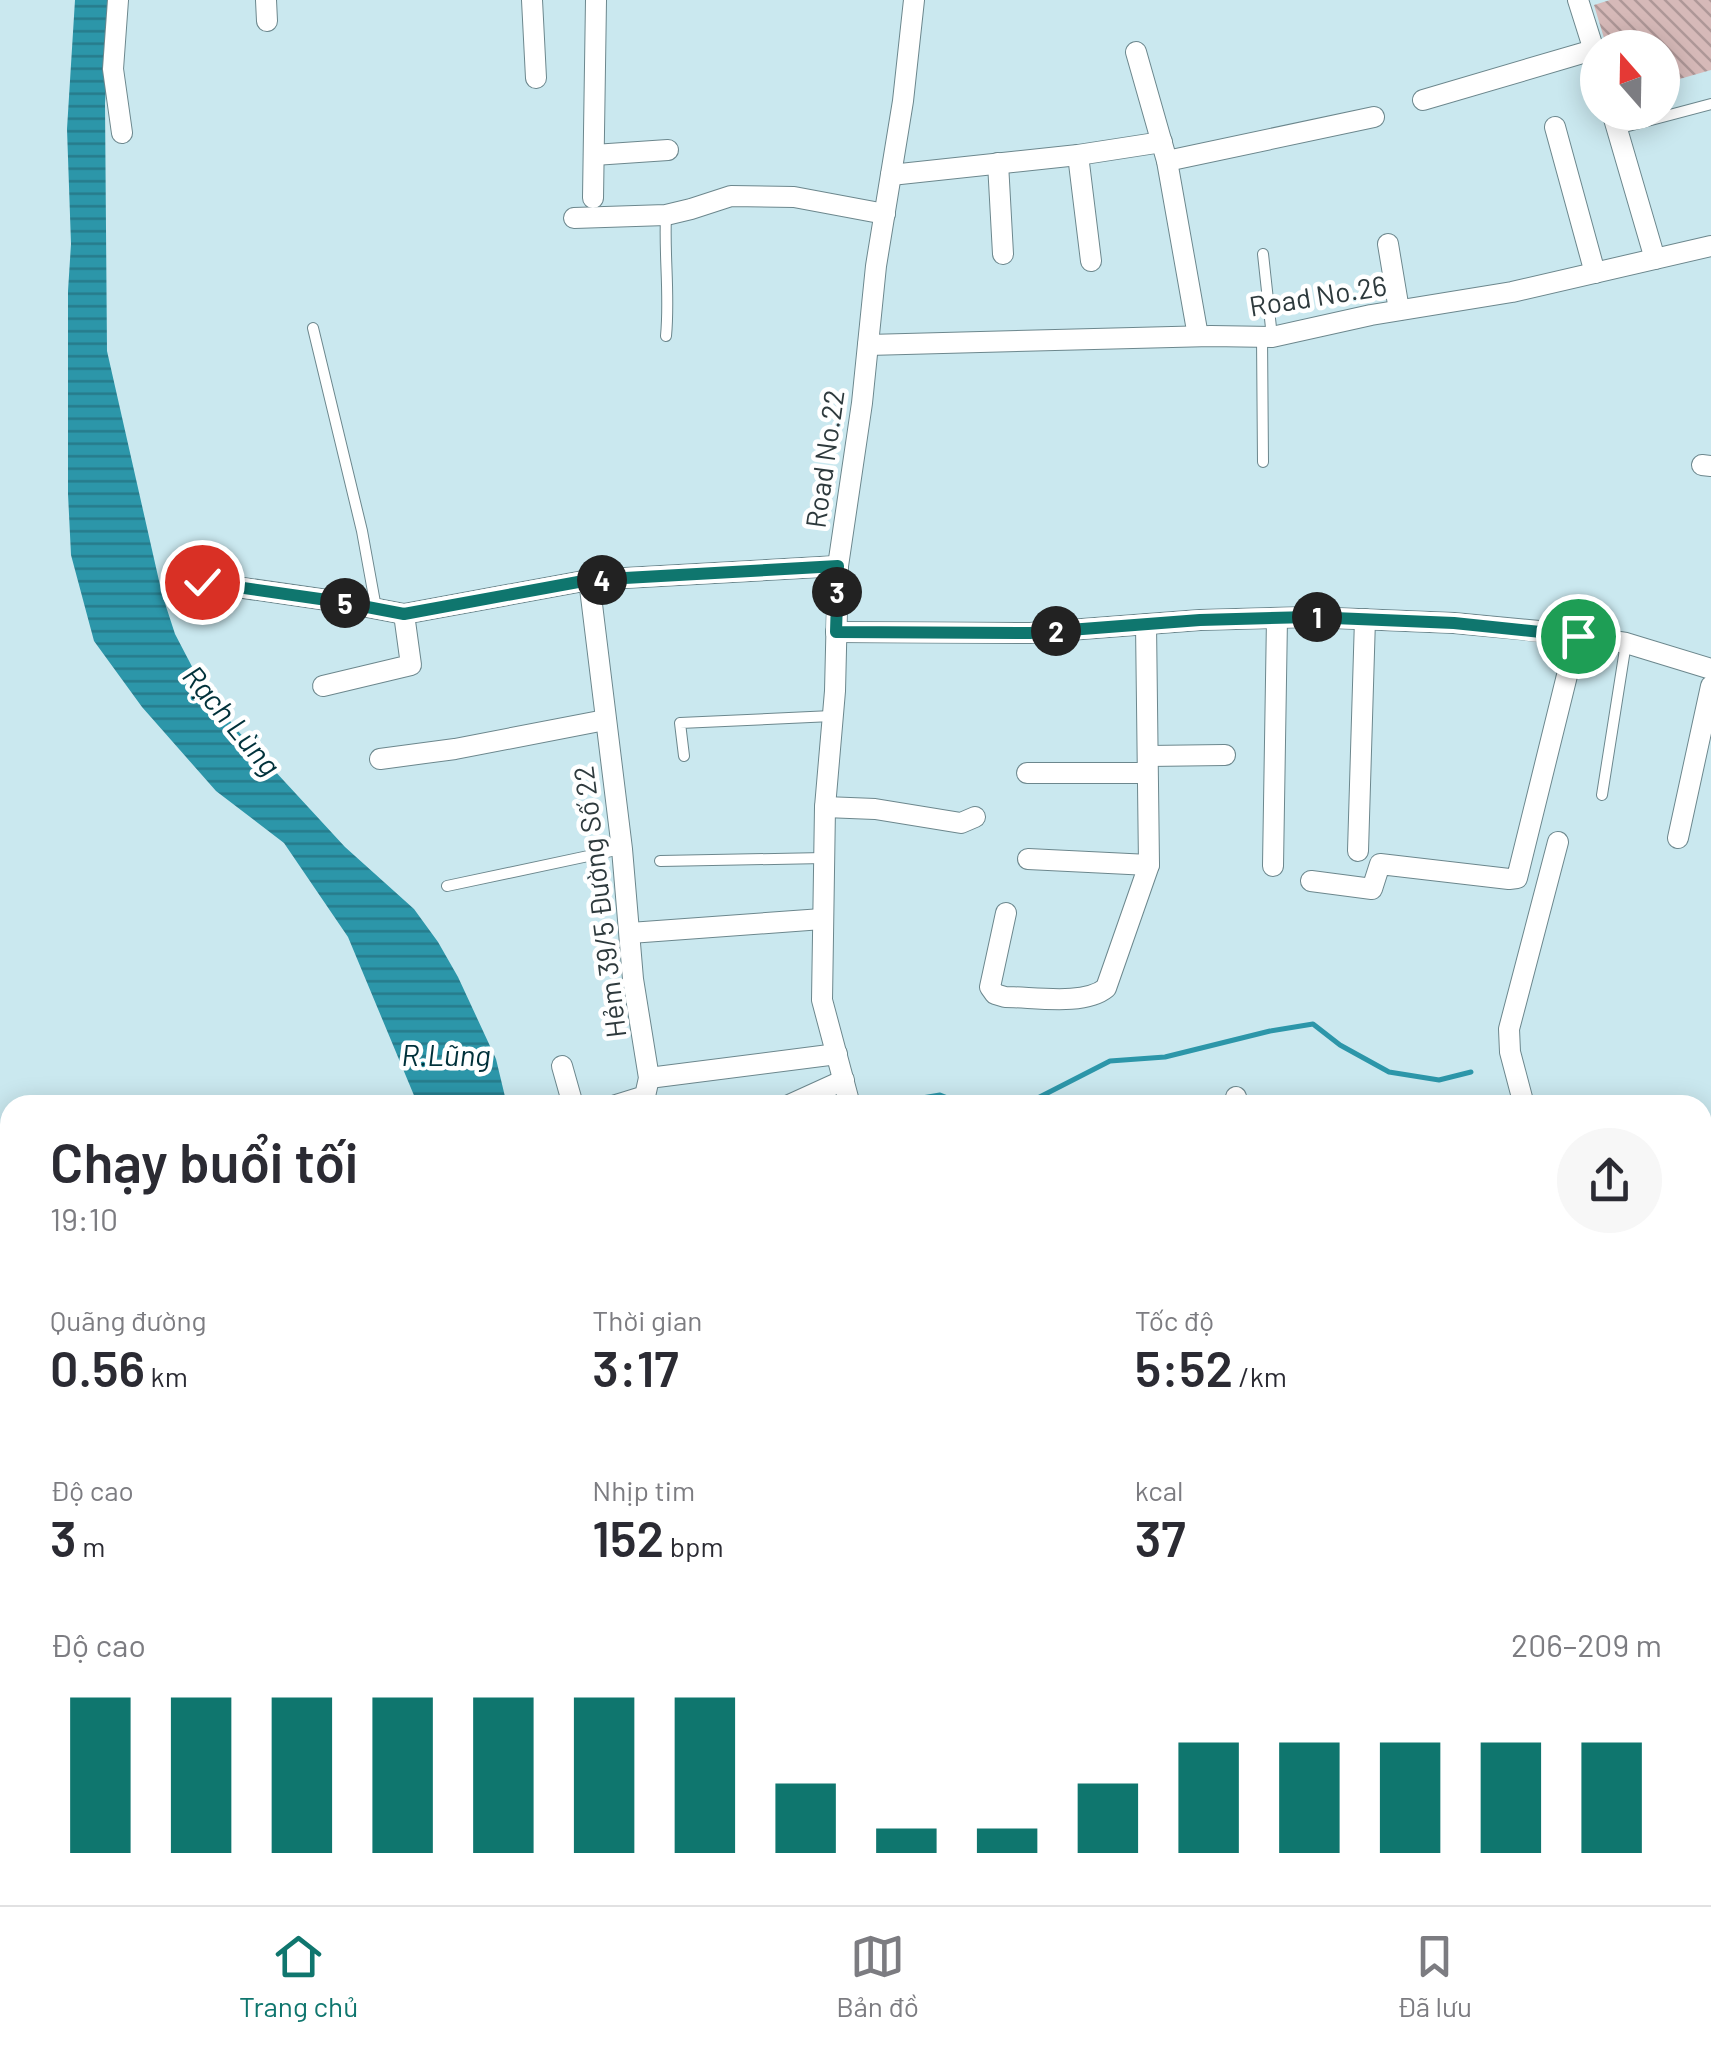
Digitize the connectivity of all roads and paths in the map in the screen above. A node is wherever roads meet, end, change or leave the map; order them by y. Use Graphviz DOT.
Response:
graph roads {
  1 [pos="118,0"];
  2 [pos="532,0"];
  3 [pos="596,0"];
  4 [pos="914,0"];
  5 [pos="1578,0"];
  6 [pos="1588,30"];
  7 [pos="1136,52"];
  8 [pos="1580,60"];
  9 [pos="536,78"];
  10 [pos="1423,100"];
  11 [pos="1711,104"];
  12 [pos="1680,109"];
  13 [pos="1374,117"];
  14 [pos="1554,128"];
  15 [pos="1618,130"];
  16 [pos="122,132"];
  17 [pos="668,150"];
  18 [pos="1164,151"];
  19 [pos="594,154"];
  20 [pos="1078,154"];
  21 [pos="998,163"];
  22 [pos="891,175"];
  23 [pos="594,198"];
  24 [pos="666,214"];
  25 [pos="885,214"];
  26 [pos="574,218"];
  27 [pos="1388,244"];
  28 [pos="1711,246"];
  29 [pos="1002,254"];
  30 [pos="1262,254"];
  31 [pos="1655,259"];
  32 [pos="1091,260"];
  33 [pos="1595,272"];
  34 [pos="1399,310"];
  35 [pos="313,328"];
  36 [pos="666,336"];
  37 [pos="1198,336"];
  38 [pos="1267,337"];
  39 [pos="868,346"];
  40 [pos="1263,462"];
  41 [pos="838,566"];
  42 [pos="589,580"];
  43 [pos="202,582"];
  44 [pos="376,610"];
  45 [pos="404,614"];
  46 [pos="1277,618"];
  47 [pos="1365,619"];
  48 [pos="1146,624"];
  49 [pos="836,632"];
  50 [pos="1578,636"];
  51 [pos="1626,643"];
  52 [pos="1711,670"];
  53 [pos="323,686"];
  54 [pos="1711,686"];
  55 [pos="832,716"];
  56 [pos="605,720"];
  57 [pos="1224,755"];
  58 [pos="684,756"];
  59 [pos="380,759"];
  60 [pos="1147,764"];
  61 [pos="1027,773"];
  62 [pos="1602,795"];
  63 [pos="825,807"];
  64 [pos="975,818"];
  65 [pos="1678,838"];
  66 [pos="1558,842"];
  67 [pos="622,849"];
  68 [pos="1358,851"];
  69 [pos="824,858"];
  70 [pos="1028,860"];
  71 [pos="660,861"];
  72 [pos="1149,865"];
  73 [pos="1272,866"];
  74 [pos="1311,882"];
  75 [pos="447,886"];
  76 [pos="1006,913"];
  77 [pos="822,919"];
  78 [pos="630,932"];
  79 [pos="837,1054"];
  80 [pos="562,1066"];
  81 [pos="649,1078"];
  82 [pos="847,1093"];
  83 [pos="571,1095"];
  84 [pos="644,1095"];
  85 [pos="1521,1095"];
  1 -- 16 [label="street"];
  2 -- 9 [label="street"];
  3 -- 19 [label="street"];
  4 -- 22 [label="street, Road No.22"];
  5 -- 6 [label="street"];
  7 -- 18 [label="street"];
  8 -- 10 [label="street"];
  11 -- 12 [label="lane"];
  13 -- 18 [label="street"];
  14 -- 33 [label="street"];
  15 -- 31 [label="street"];
  17 -- 19 [label="street"];
  18 -- 20 [label="street"];
  18 -- 37 [label="street"];
  19 -- 23 [label="street"];
  20 -- 21 [label="street"];
  20 -- 32 [label="street"];
  21 -- 22 [label="street"];
  21 -- 29 [label="street"];
  22 -- 25 [label="street, Road No.22"];
  24 -- 25 [label="street"];
  24 -- 26 [label="street"];
  24 -- 36 [label="lane"];
  25 -- 39 [label="street, Road No.22"];
  27 -- 34 [label="street"];
  28 -- 31 [label="street, Road No.26"];
  30 -- 38 [label="lane"];
  31 -- 33 [label="street, Road No.26"];
  33 -- 34 [label="street, Road No.26"];
  34 -- 38 [label="street, Road No.26"];
  35 -- 44 [label="lane"];
  37 -- 38 [label="street, Road No.26"];
  37 -- 39 [label="street, Road No.26"];
  38 -- 40 [label="lane"];
  39 -- 41 [label="street, Road No.22"];
  41 -- 42 [label="street"];
  41 -- 49 [label="street, Road No.22"];
  42 -- 45 [label="street"];
  42 -- 56 [label="street, Hẻm 39/5 Đường Số 22"];
  43 -- 44 [label="street"];
  44 -- 45 [label="street"];
  45 -- 53 [label="street"];
  46 -- 47 [label="street"];
  46 -- 48 [label="street"];
  46 -- 73 [label="street"];
  47 -- 50 [label="street"];
  47 -- 68 [label="street"];
  48 -- 49 [label="street"];
  48 -- 60 [label="street"];
  49 -- 55 [label="street, Road No.22"];
  50 -- 51 [label="street"];
  50 -- 74 [label="street"];
  51 -- 52 [label="street"];
  51 -- 62 [label="lane"];
  54 -- 65 [label="street"];
  55 -- 58 [label="lane"];
  55 -- 63 [label="street, Road No.22"];
  56 -- 59 [label="street, Hẻm 39/5 Đường Số 22"];
  56 -- 67 [label="street, Hẻm 39/5 Đường Số 22"];
  57 -- 60 [label="street"];
  60 -- 61 [label="street"];
  60 -- 72 [label="street"];
  63 -- 64 [label="street"];
  63 -- 69 [label="street, Road No.22"];
  66 -- 85 [label="street"];
  67 -- 75 [label="lane"];
  67 -- 78 [label="street, Hẻm 39/5 Đường Số 22"];
  69 -- 71 [label="lane"];
  69 -- 77 [label="street, Road No.22"];
  70 -- 72 [label="street"];
  72 -- 76 [label="street"];
  77 -- 78 [label="street"];
  77 -- 79 [label="street, Road No.22"];
  78 -- 81 [label="street, Hẻm 39/5 Đường Số 22"];
  79 -- 81 [label="street"];
  79 -- 82 [label="street, Road No.22"];
  80 -- 83 [label="street"];
  81 -- 84 [label="street"];
}
